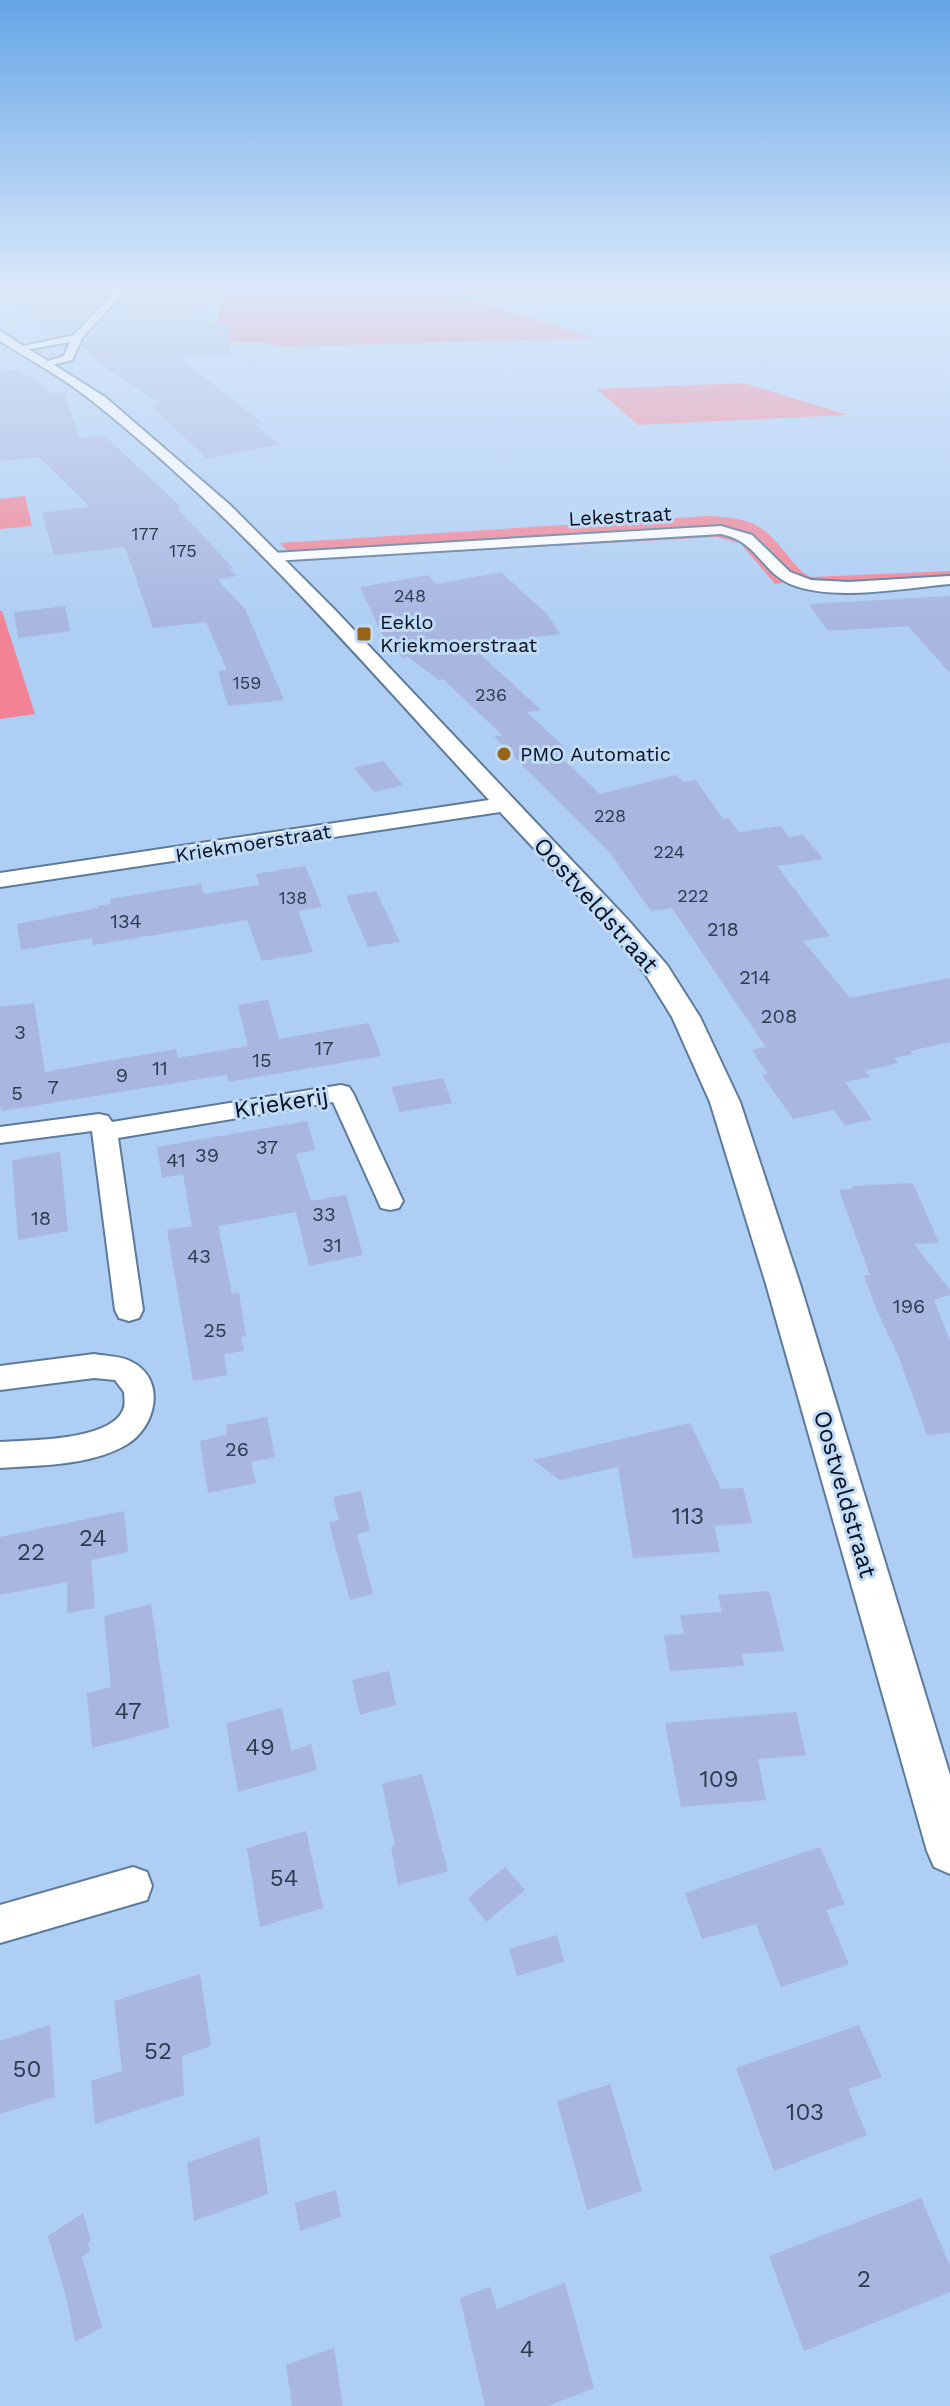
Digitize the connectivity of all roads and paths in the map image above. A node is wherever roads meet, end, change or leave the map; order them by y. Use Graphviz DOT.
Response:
graph roads {
  1 [pos="100,401"];
  2 [pos="273,557"];
  3 [pos="950,580"];
  4 [pos="506,804"];
  5 [pos="0,880"];
  6 [pos="105,1132"];
  7 [pos="0,1135"];
  8 [pos="390,1201"];
  9 [pos="129,1310"];
  10 [pos="0,1378"];
  11 [pos="0,1455"];
  12 [pos="950,1851"];
  13 [pos="133,1886"];
  14 [pos="0,1924"];
  1 -- 2 [label="street, Oostveldstraat"];
  2 -- 3 [label="street, Lekestraat"];
  2 -- 4 [label="street, Oostveldstraat"];
  4 -- 5 [label="street, Kriekmoerstraat"];
  4 -- 12 [label="street, Oostveldstraat"];
  6 -- 7 [label="street, Kriekerij"];
  6 -- 8 [label="street, Kriekerij"];
  6 -- 9 [label="street"];
  10 -- 11 [label="street"];
  13 -- 14 [label="street"];
}
